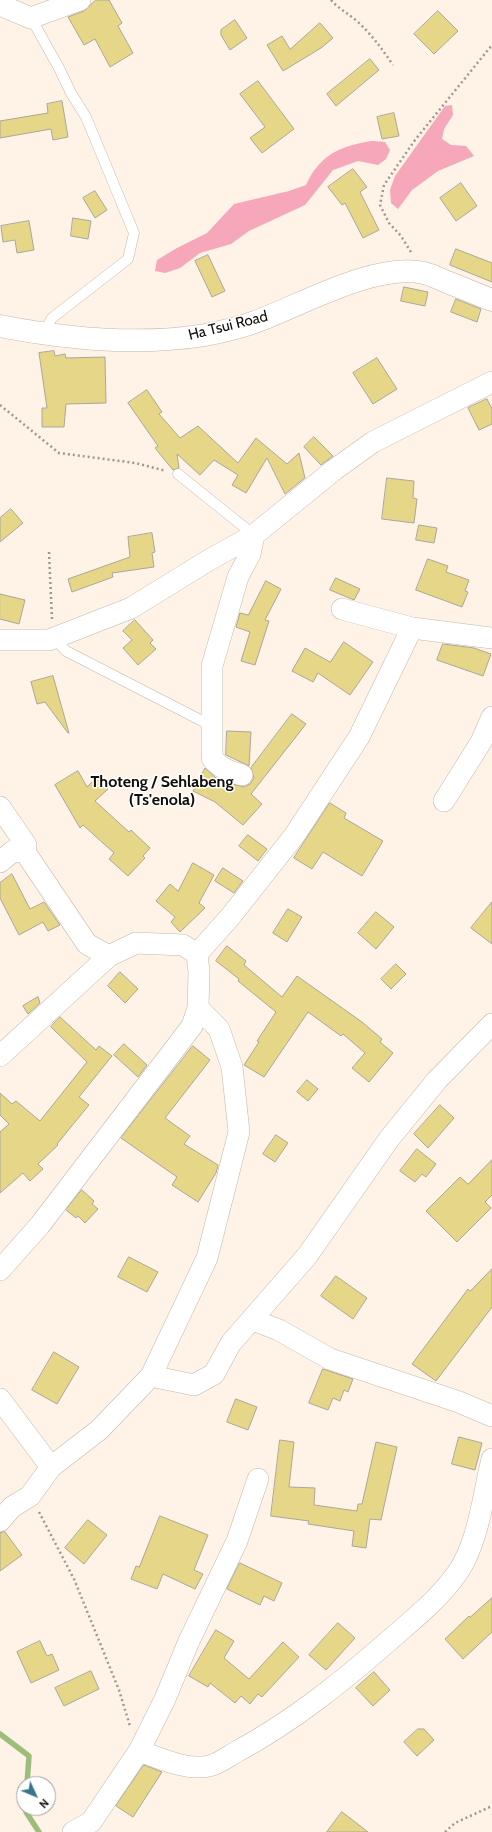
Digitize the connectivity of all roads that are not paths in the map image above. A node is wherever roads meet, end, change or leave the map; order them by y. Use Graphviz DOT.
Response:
graph roads {
  1 [pos="80,0"];
  2 [pos="0,5"];
  3 [pos="31,18"];
  4 [pos="492,300"];
  5 [pos="0,326"];
  6 [pos="43,334"];
  7 [pos="492,382"];
  8 [pos="178,474"];
  9 [pos="254,535"];
  10 [pos="342,608"];
  11 [pos="412,628"];
  12 [pos="53,637"];
  13 [pos="492,638"];
  14 [pos="0,640"];
  15 [pos="492,717"];
  16 [pos="212,726"];
  17 [pos="242,775"];
  18 [pos="444,801"];
  19 [pos="0,807"];
  20 [pos="25,852"];
  21 [pos="0,862"];
  22 [pos="197,954"];
  23 [pos="109,956"];
  24 [pos="198,1008"];
  25 [pos="492,1024"];
  26 [pos="0,1056"];
  27 [pos="0,1270"];
  28 [pos="252,1320"];
  29 [pos="151,1376"];
  30 [pos="0,1398"];
  31 [pos="492,1416"];
  32 [pos="492,1460"];
  33 [pos="51,1467"];
  34 [pos="258,1479"];
  35 [pos="0,1521"];
  36 [pos="138,1751"];
  37 [pos="73,1832"];
  1 -- 3 [label="street"];
  2 -- 3 [label="street"];
  3 -- 6 [label="lane"];
  4 -- 6 [label="street, Ha Tsui Road"];
  5 -- 6 [label="street, Ha Tsui Road"];
  7 -- 9 [label="street"];
  8 -- 9 [label="lane"];
  9 -- 12 [label="street"];
  9 -- 16 [label="street"];
  10 -- 11 [label="street"];
  11 -- 13 [label="street"];
  11 -- 22 [label="street"];
  12 -- 14 [label="street"];
  12 -- 16 [label="lane"];
  15 -- 18 [label="street"];
  16 -- 17 [label="street"];
  19 -- 20 [label="street"];
  20 -- 21 [label="street"];
  20 -- 23 [label="street"];
  22 -- 23 [label="street"];
  22 -- 24 [label="street"];
  23 -- 26 [label="street"];
  24 -- 27 [label="street"];
  24 -- 29 [label="street"];
  25 -- 28 [label="street"];
  28 -- 29 [label="street"];
  28 -- 31 [label="street"];
  29 -- 33 [label="street"];
  30 -- 33 [label="street"];
  32 -- 36 [label="street"];
  33 -- 35 [label="street"];
  34 -- 36 [label="street"];
  36 -- 37 [label="street"];
}
